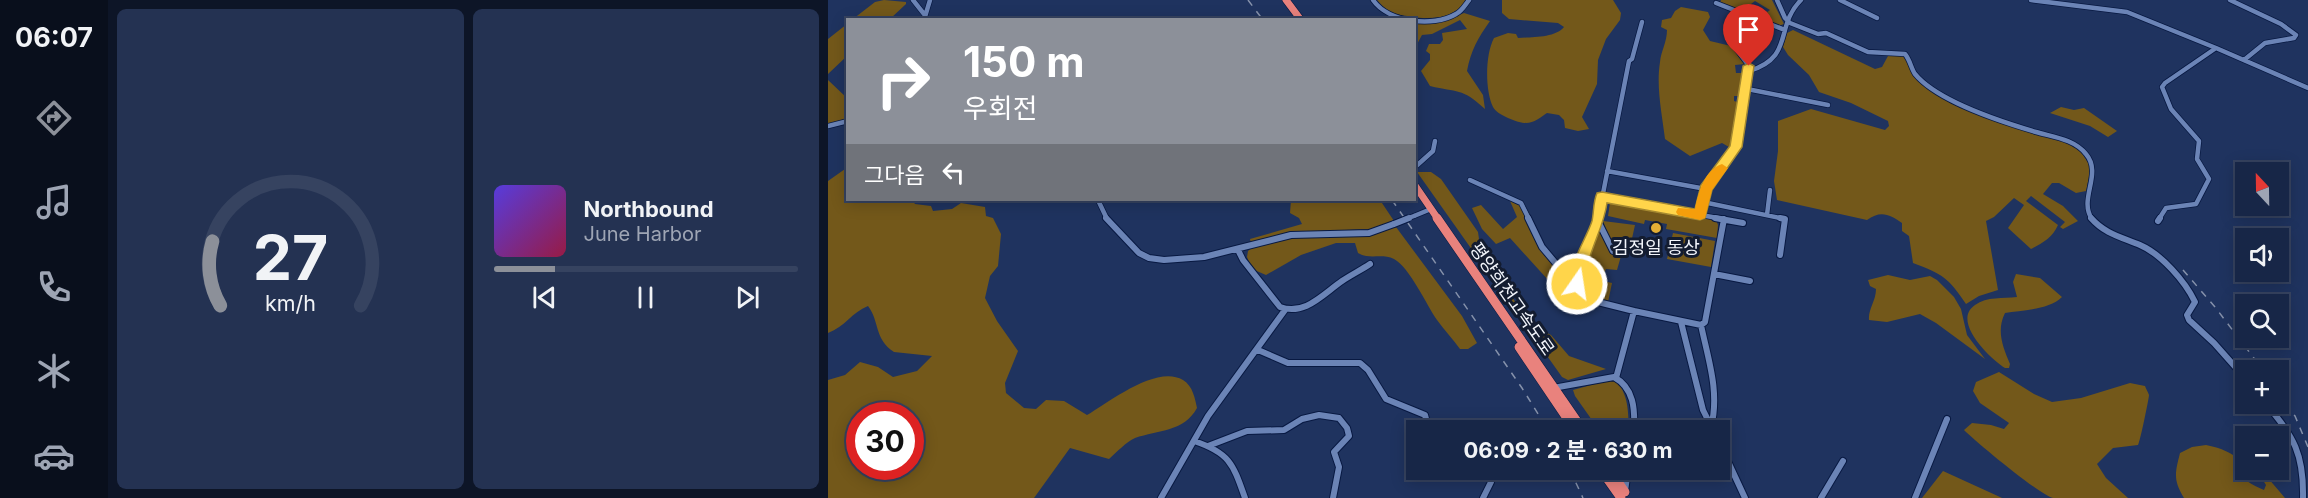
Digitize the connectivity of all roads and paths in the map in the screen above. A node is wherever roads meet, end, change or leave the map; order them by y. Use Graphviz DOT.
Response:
graph roads {
  1 [pos="913,0"];
  2 [pos="930,0"];
  3 [pos="1288,0"];
  4 [pos="1373,0"];
  5 [pos="1469,0"];
  6 [pos="1777,0"];
  7 [pos="1801,0"];
  8 [pos="1840,0"];
  9 [pos="2031,0"];
  10 [pos="2081,0"];
  11 [pos="2230,0"];
  12 [pos="1716,3"];
  13 [pos="2082,7"];
  14 [pos="924,17"];
  15 [pos="1300,18"];
  16 [pos="1877,18"];
  17 [pos="1642,22"];
  18 [pos="1790,23"];
  19 [pos="1785,30"];
  20 [pos="1731,42"];
  21 [pos="2216,48"];
  22 [pos="2244,60"];
  23 [pos="1749,71"];
  24 [pos="2308,88"];
  25 [pos="1747,89"];
  26 [pos="1828,105"];
  27 [pos="846,122"];
  28 [pos="828,126"];
  29 [pos="1435,141"];
  30 [pos="1416,166"];
  31 [pos="1607,171"];
  32 [pos="1470,180"];
  33 [pos="1416,187"];
  34 [pos="1706,189"];
  35 [pos="1770,190"];
  36 [pos="1416,192"];
  37 [pos="1602,197"];
  38 [pos="1098,201"];
  39 [pos="1703,202"];
  40 [pos="1429,209"];
  41 [pos="1700,215"];
  42 [pos="1767,216"];
  43 [pos="1724,219"];
  44 [pos="1598,221"];
  45 [pos="2158,221"];
  46 [pos="1743,223"];
  47 [pos="1238,250"];
  48 [pos="1620,253"];
  49 [pos="1780,255"];
  50 [pos="1370,264"];
  51 [pos="1714,274"];
  52 [pos="1750,281"];
  53 [pos="1580,292"];
  54 [pos="1285,310"];
  55 [pos="1634,311"];
  56 [pos="1681,322"];
  57 [pos="1701,325"];
  58 [pos="1258,350"];
  59 [pos="2235,367"];
  60 [pos="1616,378"];
  61 [pos="1553,388"];
  62 [pos="2275,414"];
  63 [pos="1947,419"];
  64 [pos="1426,420"];
  65 [pos="1568,420"];
  66 [pos="1576,420"];
  67 [pos="1634,420"];
  68 [pos="1708,420"];
  69 [pos="1714,420"];
  70 [pos="1194,441"];
  71 [pos="1208,446"];
  72 [pos="1843,461"];
  73 [pos="1730,466"];
  74 [pos="1491,480"];
  75 [pos="1610,480"];
  76 [pos="1615,480"];
  77 [pos="1626,480"];
  78 [pos="1623,495"];
  79 [pos="1161,498"];
  80 [pos="1245,498"];
  81 [pos="1333,498"];
  82 [pos="1483,498"];
  83 [pos="1745,498"];
  84 [pos="1821,498"];
  85 [pos="1915,498"];
  86 [pos="2303,498"];
  1 -- 14 [label="street"];
  2 -- 14 [label="street"];
  3 -- 15 [label="highway"];
  4 -- 5 [label="street"];
  6 -- 18 [label="street"];
  7 -- 18 [label="street"];
  8 -- 16 [label="street"];
  9 -- 13 [label="street"];
  10 -- 13 [label="street"];
  11 -- 22 [label="street"];
  12 -- 19 [label="street"];
  13 -- 21 [label="street"];
  17 -- 31 [label="street"];
  18 -- 19 [label="street"];
  18 -- 59 [label="street"];
  19 -- 23 [label="street"];
  20 -- 23 [label="street"];
  21 -- 22 [label="street"];
  21 -- 45 [label="street"];
  22 -- 24 [label="street"];
  23 -- 25 [label="street"];
  25 -- 26 [label="street"];
  25 -- 34 [label="street"];
  27 -- 28 [label="street"];
  29 -- 30 [label="street"];
  31 -- 34 [label="street"];
  31 -- 37 [label="street"];
  32 -- 53 [label="street"];
  33 -- 40 [label="highway, 평양희천고속도로"];
  34 -- 39 [label="street"];
  35 -- 42 [label="street"];
  36 -- 40 [label="highway, 평양희천고속도로"];
  37 -- 41 [label="street"];
  37 -- 44 [label="street"];
  38 -- 47 [label="street"];
  39 -- 41 [label="street"];
  39 -- 42 [label="street"];
  40 -- 47 [label="street, bridge"];
  40 -- 61 [label="highway, 평양희천고속도로"];
  40 -- 65 [label="highway, 평양희천고속도로"];
  41 -- 43 [label="street"];
  42 -- 49 [label="street"];
  43 -- 46 [label="street"];
  43 -- 51 [label="street"];
  44 -- 48 [label="street"];
  44 -- 53 [label="street"];
  47 -- 54 [label="street"];
  50 -- 54 [label="street"];
  51 -- 52 [label="street"];
  51 -- 57 [label="street"];
  53 -- 55 [label="street"];
  54 -- 58 [label="street"];
  55 -- 56 [label="street"];
  55 -- 60 [label="street"];
  56 -- 57 [label="street"];
  56 -- 68 [label="street"];
  57 -- 69 [label="street"];
  58 -- 64 [label="street"];
  58 -- 70 [label="street"];
  60 -- 61 [label="street"];
  60 -- 67 [label="street"];
  61 -- 66 [label="highway, 평양희천고속도로"];
  62 -- 86 [label="street"];
  63 -- 85 [label="street"];
  70 -- 71 [label="street"];
  70 -- 79 [label="street"];
  71 -- 80 [label="street"];
  71 -- 81 [label="street"];
  72 -- 84 [label="street"];
  73 -- 83 [label="street"];
  74 -- 82 [label="street"];
  75 -- 78 [label="highway"];
  76 -- 78 [label="highway"];
  77 -- 78 [label="street"];
}
